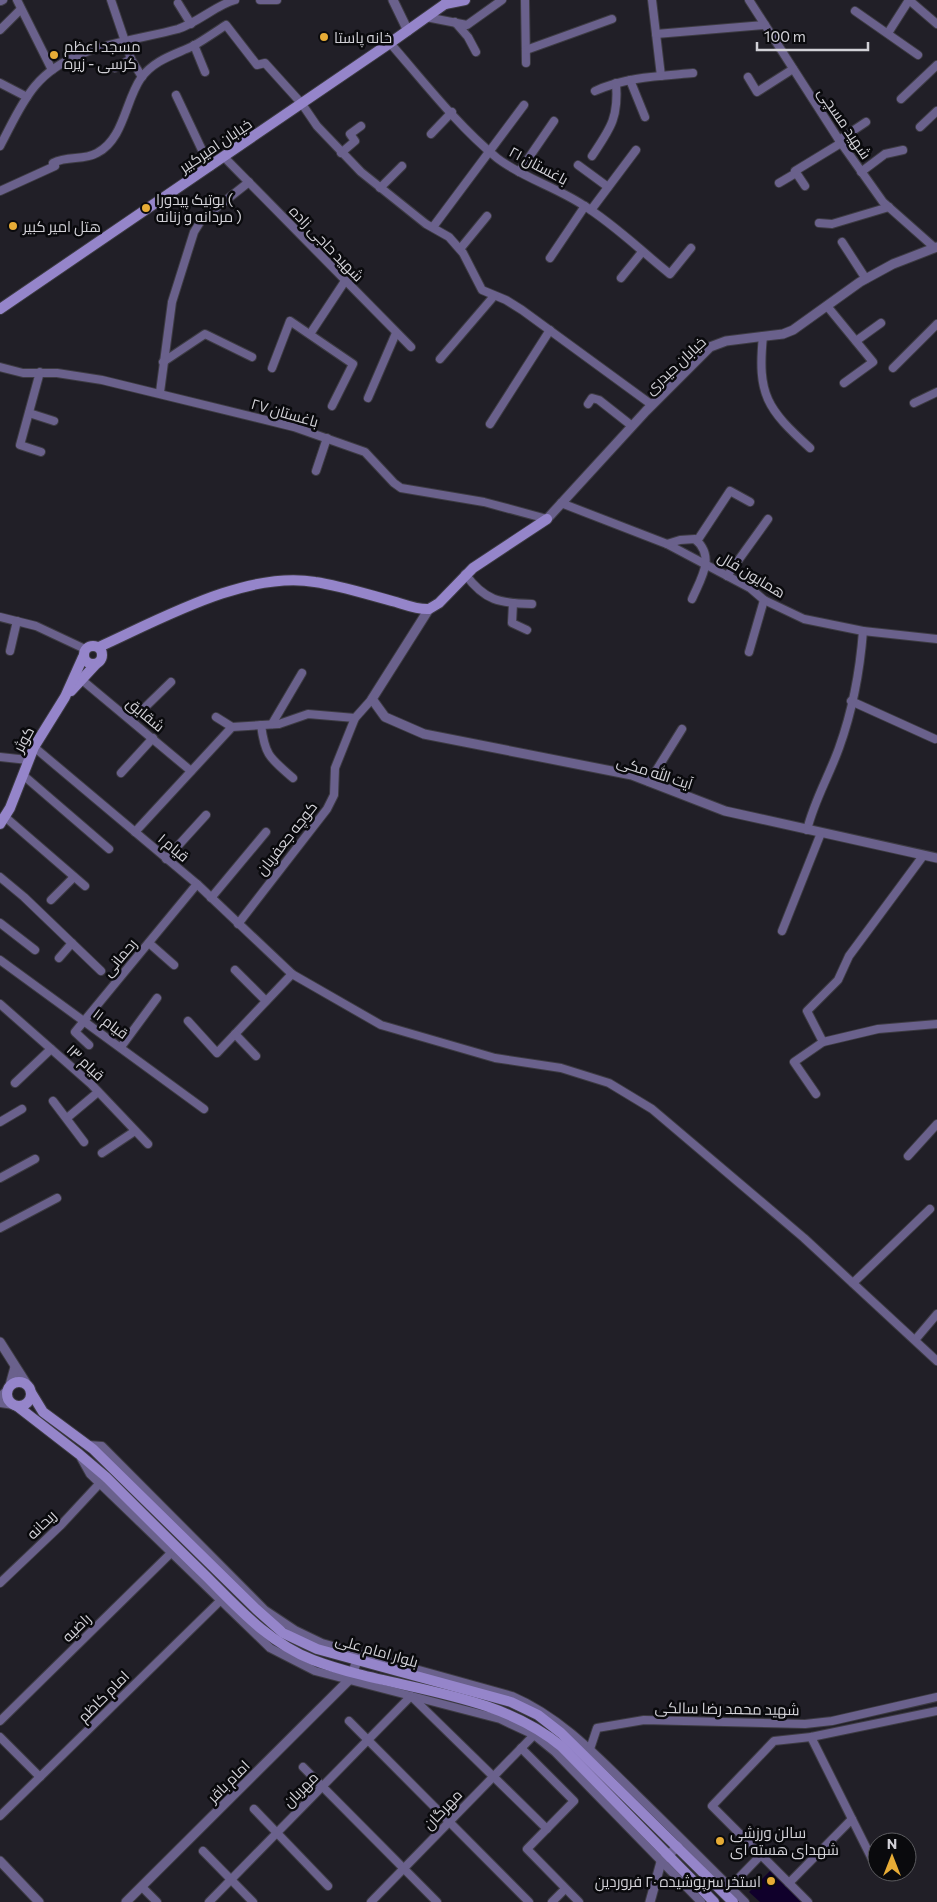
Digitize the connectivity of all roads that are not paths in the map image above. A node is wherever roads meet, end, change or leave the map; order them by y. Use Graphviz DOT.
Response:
graph roads {
  1 [pos="17,0"];
  2 [pos="112,0"];
  3 [pos="236,0"];
  4 [pos="260,0"];
  5 [pos="277,0"];
  6 [pos="393,0"];
  7 [pos="465,0"];
  8 [pos="502,0"];
  9 [pos="525,0"];
  10 [pos="652,0"];
  11 [pos="749,0"];
  12 [pos="909,0"];
  13 [pos="446,2"];
  14 [pos="178,3"];
  15 [pos="21,9"];
  16 [pos="855,11"];
  17 [pos="210,14"];
  18 [pos="426,17"];
  19 [pos="612,19"];
  20 [pos="455,22"];
  21 [pos="191,24"];
  22 [pos="937,24"];
  23 [pos="765,25"];
  24 [pos="0,30"];
  25 [pos="219,30"];
  26 [pos="408,31"];
  27 [pos="888,33"];
  28 [pos="656,34"];
  29 [pos="125,40"];
  30 [pos="390,43"];
  31 [pos="194,45"];
  32 [pos="526,50"];
  33 [pos="476,52"];
  34 [pos="918,55"];
  35 [pos="130,59"];
  36 [pos="526,63"];
  37 [pos="937,65"];
  38 [pos="115,68"];
  39 [pos="794,69"];
  40 [pos="52,70"];
  41 [pos="205,72"];
  42 [pos="693,73"];
  43 [pos="661,76"];
  44 [pos="142,77"];
  45 [pos="748,77"];
  46 [pos="630,80"];
  47 [pos="0,83"];
  48 [pos="616,83"];
  49 [pos="595,91"];
  50 [pos="176,95"];
  51 [pos="27,97"];
  52 [pos="901,99"];
  53 [pos="302,104"];
  54 [pos="524,105"];
  55 [pos="937,111"];
  56 [pos="452,112"];
  57 [pos="644,117"];
  58 [pos="554,121"];
  59 [pos="866,122"];
  60 [pos="361,126"];
  61 [pos="920,128"];
  62 [pos="431,134"];
  63 [pos="840,142"];
  64 [pos="0,146"];
  65 [pos="636,150"];
  66 [pos="902,150"];
  67 [pos="491,152"];
  68 [pos="341,153"];
  69 [pos="592,156"];
  70 [pos="224,157"];
  71 [pos="578,165"];
  72 [pos="402,166"];
  73 [pos="210,167"];
  74 [pos="519,172"];
  75 [pos="861,172"];
  76 [pos="796,173"];
  77 [pos="249,182"];
  78 [pos="779,184"];
  79 [pos="805,186"];
  80 [pos="608,187"];
  81 [pos="380,188"];
  82 [pos="0,191"];
  83 [pos="588,208"];
  84 [pos="888,208"];
  85 [pos="487,216"];
  86 [pos="818,223"];
  87 [pos="433,226"];
  88 [pos="842,242"];
  89 [pos="691,248"];
  90 [pos="936,248"];
  91 [pos="460,249"];
  92 [pos="642,252"];
  93 [pos="550,258"];
  94 [pos="621,278"];
  95 [pos="866,279"];
  96 [pos="345,281"];
  97 [pos="494,296"];
  98 [pos="827,306"];
  99 [pos="0,309"];
  100 [pos="881,323"];
  101 [pos="937,324"];
  102 [pos="550,330"];
  103 [pos="396,333"];
  104 [pos="310,334"];
  105 [pos="763,336"];
  106 [pos="856,341"];
  107 [pos="411,348"];
  108 [pos="252,357"];
  109 [pos="440,359"];
  110 [pos="163,362"];
  111 [pos="0,367"];
  112 [pos="272,368"];
  113 [pos="893,368"];
  114 [pos="40,372"];
  115 [pos="844,383"];
  116 [pos="160,392"];
  117 [pos="937,392"];
  118 [pos="368,398"];
  119 [pos="914,403"];
  120 [pos="588,404"];
  121 [pos="652,405"];
  122 [pos="332,406"];
  123 [pos="29,413"];
  124 [pos="54,421"];
  125 [pos="490,424"];
  126 [pos="632,426"];
  127 [pos="327,438"];
  128 [pos="810,448"];
  129 [pos="40,452"];
  130 [pos="316,471"];
  131 [pos="750,502"];
  132 [pos="562,503"];
  133 [pos="547,519"];
  134 [pos="768,519"];
  135 [pos="697,541"];
  136 [pos="667,544"];
  137 [pos="707,563"];
  138 [pos="465,574"];
  139 [pos="727,576"];
  140 [pos="692,599"];
  141 [pos="764,600"];
  142 [pos="513,603"];
  143 [pos="532,604"];
  144 [pos="429,609"];
  145 [pos="0,617"];
  146 [pos="16,621"];
  147 [pos="527,630"];
  148 [pos="863,631"];
  149 [pos="128,634"];
  150 [pos="937,639"];
  151 [pos="99,647"];
  152 [pos="10,651"];
  153 [pos="749,652"];
  154 [pos="84,653"];
  155 [pos="99,662"];
  156 [pos="302,673"];
  157 [pos="82,680"];
  158 [pos="170,682"];
  159 [pos="65,697"];
  160 [pos="372,699"];
  161 [pos="851,701"];
  162 [pos="216,717"];
  163 [pos="355,718"];
  164 [pos="132,720"];
  165 [pos="272,724"];
  166 [pos="261,725"];
  167 [pos="232,727"];
  168 [pos="682,729"];
  169 [pos="153,738"];
  170 [pos="935,739"];
  171 [pos="34,748"];
  172 [pos="0,757"];
  173 [pos="28,760"];
  174 [pos="191,771"];
  175 [pos="121,773"];
  176 [pos="24,775"];
  177 [pos="293,778"];
  178 [pos="649,782"];
  179 [pos="206,815"];
  180 [pos="2,820"];
  181 [pos="807,830"];
  182 [pos="135,832"];
  183 [pos="266,832"];
  184 [pos="821,833"];
  185 [pos="109,849"];
  186 [pos="923,856"];
  187 [pos="166,858"];
  188 [pos="937,858"];
  189 [pos="74,876"];
  190 [pos="0,877"];
  191 [pos="197,884"];
  192 [pos="85,886"];
  193 [pos="211,898"];
  194 [pos="52,900"];
  195 [pos="0,923"];
  196 [pos="238,924"];
  197 [pos="782,931"];
  198 [pos="72,943"];
  199 [pos="149,943"];
  200 [pos="35,950"];
  201 [pos="59,958"];
  202 [pos="0,960"];
  203 [pos="174,965"];
  204 [pos="235,970"];
  205 [pos="101,971"];
  206 [pos="292,974"];
  207 [pos="157,998"];
  208 [pos="266,1001"];
  209 [pos="0,1004"];
  210 [pos="84,1020"];
  211 [pos="188,1021"];
  212 [pos="937,1024"];
  213 [pos="235,1034"];
  214 [pos="823,1042"];
  215 [pos="89,1045"];
  216 [pos="121,1048"];
  217 [pos="51,1049"];
  218 [pos="256,1056"];
  219 [pos="15,1083"];
  220 [pos="98,1092"];
  221 [pos="816,1094"];
  222 [pos="53,1101"];
  223 [pos="22,1109"];
  224 [pos="204,1109"];
  225 [pos="67,1118"];
  226 [pos="0,1122"];
  227 [pos="937,1124"];
  228 [pos="135,1131"];
  229 [pos="84,1142"];
  230 [pos="148,1144"];
  231 [pos="102,1153"];
  232 [pos="908,1156"];
  233 [pos="35,1159"];
  234 [pos="0,1178"];
  235 [pos="57,1198"];
  236 [pos="930,1209"];
  237 [pos="0,1228"];
  238 [pos="853,1283"];
  239 [pos="937,1314"];
  240 [pos="915,1340"];
  241 [pos="0,1342"];
  242 [pos="937,1361"];
  243 [pos="15,1367"];
  244 [pos="26,1383"];
  245 [pos="9,1387"];
  246 [pos="32,1394"];
  247 [pos="0,1397"];
  248 [pos="0,1403"];
  249 [pos="16,1406"];
  250 [pos="88,1445"];
  251 [pos="79,1454"];
  252 [pos="100,1483"];
  253 [pos="171,1553"];
  254 [pos="233,1581"];
  255 [pos="0,1583"];
  256 [pos="222,1598"];
  257 [pos="354,1670"];
  258 [pos="411,1696"];
  259 [pos="937,1697"];
  260 [pos="937,1711"];
  261 [pos="0,1721"];
  262 [pos="349,1721"];
  263 [pos="534,1735"];
  264 [pos="0,1737"];
  265 [pos="811,1737"];
  266 [pos="368,1740"];
  267 [pos="521,1748"];
  268 [pos="590,1749"];
  269 [pos="303,1767"];
  270 [pos="494,1776"];
  271 [pos="40,1777"];
  272 [pos="322,1786"];
  273 [pos="254,1809"];
  274 [pos="0,1816"];
  275 [pos="852,1819"];
  276 [pos="449,1822"];
  277 [pos="547,1829"];
  278 [pos="277,1832"];
  279 [pos="678,1846"];
  280 [pos="867,1848"];
  281 [pos="203,1851"];
  282 [pos="761,1855"];
  283 [pos="665,1858"];
  284 [pos="0,1861"];
  285 [pos="403,1868"];
  286 [pos="231,1879"];
  287 [pos="789,1883"];
  288 [pos="328,1886"];
  289 [pos="142,1887"];
  290 [pos="566,1889"];
  291 [pos="727,1890"];
  292 [pos="40,1902"];
  293 [pos="126,1902"];
  294 [pos="157,1902"];
  295 [pos="209,1902"];
  296 [pos="253,1902"];
  297 [pos="371,1902"];
  298 [pos="436,1902"];
  299 [pos="529,1902"];
  300 [pos="552,1902"];
  301 [pos="579,1902"];
  302 [pos="650,1902"];
  303 [pos="701,1902"];
  304 [pos="714,1902"];
  305 [pos="733,1902"];
  306 [pos="745,1902"];
  307 [pos="808,1902"];
  1 -- 15 [label="street"];
  2 -- 29 [label="street"];
  3 -- 17 [label="street"];
  4 -- 5 [label="street"];
  6 -- 26 [label="street"];
  7 -- 13 [label="main road"];
  8 -- 20 [label="street"];
  9 -- 32 [label="street"];
  10 -- 28 [label="street"];
  11 -- 23 [label="street, شهید مسچی"];
  12 -- 22 [label="street"];
  12 -- 27 [label="street"];
  13 -- 18 [label="main road, خیابان امیرکبیر"];
  14 -- 21 [label="street"];
  15 -- 24 [label="street"];
  15 -- 40 [label="street"];
  16 -- 27 [label="street"];
  17 -- 21 [label="street"];
  17 -- 25 [label="street"];
  18 -- 20 [label="street"];
  18 -- 26 [label="main road, خیابان امیرکبیر"];
  19 -- 32 [label="street"];
  20 -- 33 [label="street"];
  21 -- 29 [label="street"];
  23 -- 28 [label="street"];
  23 -- 39 [label="street, شهید مسچی"];
  25 -- 31 [label="street"];
  25 -- 53 [label="street"];
  26 -- 30 [label="main road, خیابان امیرکبیر"];
  27 -- 34 [label="street"];
  28 -- 43 [label="street"];
  29 -- 35 [label="street"];
  29 -- 40 [label="street"];
  30 -- 53 [label="main road, خیابان امیرکبیر"];
  30 -- 56 [label="street, باغستان ۲۱"];
  31 -- 41 [label="street"];
  31 -- 44 [label="street"];
  32 -- 36 [label="street"];
  35 -- 38 [label="street"];
  35 -- 44 [label="street"];
  37 -- 52 [label="street"];
  39 -- 45 [label="street"];
  39 -- 63 [label="street, شهید مسچی"];
  40 -- 51 [label="street"];
  42 -- 43 [label="street"];
  43 -- 46 [label="street"];
  44 -- 82 [label="street"];
  46 -- 48 [label="street"];
  46 -- 57 [label="street"];
  47 -- 51 [label="street"];
  48 -- 49 [label="street"];
  48 -- 69 [label="street"];
  50 -- 73 [label="street"];
  51 -- 64 [label="street"];
  53 -- 68 [label="street"];
  53 -- 70 [label="main road, خیابان امیرکبیر"];
  54 -- 67 [label="street"];
  55 -- 61 [label="street"];
  56 -- 62 [label="street"];
  56 -- 67 [label="street, باغستان ۲۱"];
  58 -- 74 [label="street"];
  59 -- 63 [label="street"];
  60 -- 68 [label="street"];
  63 -- 75 [label="street, شهید مسچی"];
  63 -- 76 [label="street"];
  65 -- 80 [label="street"];
  66 -- 75 [label="street"];
  67 -- 74 [label="street, باغستان ۲۱"];
  67 -- 87 [label="street"];
  68 -- 81 [label="street"];
  70 -- 73 [label="main road, خیابان امیرکبیر"];
  70 -- 77 [label="street, شهید حاجی زاده"];
  71 -- 80 [label="street"];
  72 -- 81 [label="street"];
  73 -- 99 [label="main road, خیابان امیرکبیر"];
  74 -- 83 [label="street, باغستان ۲۱"];
  75 -- 84 [label="street, شهید مسچی"];
  76 -- 78 [label="street"];
  76 -- 79 [label="street"];
  77 -- 96 [label="street, شهید حاجی زاده"];
  77 -- 110 [label="street"];
  80 -- 83 [label="street"];
  81 -- 87 [label="street"];
  83 -- 92 [label="street, باغستان ۲۱"];
  83 -- 93 [label="street"];
  84 -- 86 [label="street"];
  84 -- 90 [label="street, شهید مسچی"];
  85 -- 91 [label="street"];
  87 -- 91 [label="street"];
  88 -- 95 [label="street"];
  89 -- 92 [label="street, باغستان ۲۱"];
  90 -- 95 [label="street, خیابان حیدری"];
  91 -- 97 [label="street"];
  92 -- 94 [label="street"];
  95 -- 98 [label="street, خیابان حیدری"];
  96 -- 103 [label="street, شهید حاجی زاده"];
  96 -- 104 [label="street"];
  97 -- 102 [label="street"];
  97 -- 109 [label="street"];
  98 -- 105 [label="street, خیابان حیدری"];
  98 -- 106 [label="street"];
  100 -- 106 [label="street"];
  101 -- 113 [label="street"];
  102 -- 121 [label="street"];
  102 -- 125 [label="street"];
  103 -- 107 [label="street, شهید حاجی زاده"];
  103 -- 118 [label="street"];
  104 -- 112 [label="street"];
  104 -- 122 [label="street"];
  105 -- 121 [label="street, خیابان حیدری"];
  105 -- 128 [label="street"];
  106 -- 115 [label="street"];
  108 -- 110 [label="street"];
  110 -- 116 [label="street"];
  111 -- 114 [label="street, باغستان ۲۷"];
  114 -- 116 [label="street, باغستان ۲۷"];
  114 -- 123 [label="street"];
  116 -- 127 [label="street, باغستان ۲۷"];
  117 -- 119 [label="street"];
  120 -- 126 [label="street"];
  121 -- 126 [label="street, خیابان حیدری"];
  123 -- 124 [label="street"];
  123 -- 129 [label="street"];
  126 -- 132 [label="street, خیابان حیدری"];
  127 -- 130 [label="street"];
  127 -- 133 [label="street, باغستان ۲۷"];
  131 -- 135 [label="street"];
  132 -- 133 [label="street, خیابان حیدری"];
  132 -- 136 [label="street, همایون فال"];
  133 -- 138 [label="main road"];
  134 -- 139 [label="street"];
  135 -- 136 [label="street"];
  135 -- 137 [label="street"];
  136 -- 137 [label="street, همایون فال"];
  137 -- 139 [label="street, همایون فال"];
  137 -- 140 [label="street"];
  138 -- 142 [label="street"];
  138 -- 144 [label="main road"];
  139 -- 141 [label="street, همایون فال"];
  141 -- 148 [label="street, همایون فال"];
  141 -- 153 [label="street"];
  142 -- 143 [label="street"];
  142 -- 147 [label="street"];
  144 -- 149 [label="main road"];
  144 -- 160 [label="street, کوچه جعفریان"];
  145 -- 146 [label="street"];
  146 -- 152 [label="street"];
  146 -- 154 [label="street"];
  148 -- 150 [label="street, همایون فال"];
  148 -- 161 [label="street"];
  149 -- 151 [label="main road"];
  149 -- 155 [label="main road"];
  151 -- 154 [label="main road"];
  151 -- 155 [label="main road"];
  154 -- 155 [label="main road"];
  154 -- 159 [label="main road"];
  155 -- 157 [label="main road"];
  156 -- 165 [label="street"];
  157 -- 159 [label="main road"];
  157 -- 164 [label="street, شقایق"];
  158 -- 164 [label="street"];
  159 -- 171 [label="main road, کوثر"];
  160 -- 163 [label="street, کوچه جعفریان"];
  160 -- 178 [label="street, آیت الله مکی"];
  161 -- 170 [label="street"];
  161 -- 181 [label="street"];
  162 -- 167 [label="street"];
  163 -- 165 [label="street"];
  163 -- 196 [label="street, کوچه جعفریان"];
  164 -- 169 [label="street, شقایق"];
  165 -- 166 [label="street"];
  166 -- 167 [label="street"];
  166 -- 177 [label="street"];
  167 -- 174 [label="street"];
  168 -- 178 [label="street"];
  169 -- 174 [label="street, شقایق"];
  169 -- 175 [label="street"];
  171 -- 173 [label="main road, کوثر"];
  171 -- 182 [label="street, قیام ۱"];
  172 -- 173 [label="street"];
  173 -- 176 [label="main road, کوثر"];
  174 -- 182 [label="street"];
  176 -- 180 [label="main road, کوثر"];
  176 -- 185 [label="street"];
  178 -- 181 [label="street, آیت الله مکی"];
  179 -- 187 [label="street"];
  180 -- 189 [label="street"];
  181 -- 184 [label="street, آیت الله مکی"];
  182 -- 187 [label="street, قیام ۱"];
  183 -- 193 [label="street"];
  184 -- 186 [label="street, آیت الله مکی"];
  184 -- 197 [label="street"];
  186 -- 188 [label="street, آیت الله مکی"];
  186 -- 214 [label="street"];
  187 -- 191 [label="street, قیام ۱"];
  189 -- 192 [label="street"];
  189 -- 194 [label="street"];
  190 -- 198 [label="street"];
  191 -- 193 [label="street, قیام ۱"];
  191 -- 199 [label="street, رحمانی"];
  193 -- 196 [label="street, قیام ۱"];
  195 -- 200 [label="street"];
  196 -- 206 [label="street, قیام ۱"];
  198 -- 201 [label="street"];
  198 -- 205 [label="street"];
  199 -- 203 [label="street"];
  199 -- 210 [label="street, رحمانی"];
  202 -- 210 [label="street, قیام ۱۱"];
  204 -- 208 [label="street"];
  206 -- 208 [label="street"];
  206 -- 238 [label="street, قیام ۱"];
  207 -- 216 [label="street"];
  208 -- 213 [label="street"];
  209 -- 217 [label="street, قیام ۱۳"];
  210 -- 215 [label="street"];
  210 -- 216 [label="street, قیام ۱۱"];
  211 -- 213 [label="street"];
  212 -- 214 [label="street"];
  213 -- 218 [label="street"];
  214 -- 221 [label="street"];
  216 -- 224 [label="street, قیام ۱۱"];
  217 -- 219 [label="street"];
  217 -- 220 [label="street, قیام ۱۳"];
  220 -- 225 [label="street"];
  220 -- 228 [label="street, قیام ۱۳"];
  222 -- 225 [label="street"];
  223 -- 226 [label="street"];
  225 -- 229 [label="street"];
  227 -- 232 [label="street"];
  228 -- 230 [label="street, قیام ۱۳"];
  228 -- 231 [label="street"];
  233 -- 234 [label="street"];
  235 -- 237 [label="street"];
  236 -- 238 [label="street"];
  238 -- 240 [label="street, قیام ۱"];
  239 -- 240 [label="street"];
  240 -- 242 [label="street, قیام ۱"];
  241 -- 243 [label="street"];
  243 -- 244 [label="street"];
  243 -- 245 [label="street"];
  244 -- 245 [label="main road"];
  244 -- 246 [label="main road"];
  245 -- 247 [label="street"];
  245 -- 249 [label="main road"];
  246 -- 249 [label="main road"];
  246 -- 250 [label="main road, بلوار امام علی"];
  248 -- 249 [label="street"];
  249 -- 251 [label="main road, بلوار امام علی"];
  250 -- 251 [label="main road"];
  250 -- 254 [label="main road, بلوار امام علی"];
  251 -- 252 [label="street"];
  251 -- 256 [label="main road, بلوار امام علی"];
  252 -- 253 [label="street"];
  252 -- 255 [label="street, ریحانه"];
  253 -- 256 [label="street"];
  253 -- 261 [label="street, راضیه"];
  254 -- 257 [label="main road, بلوار امام علی"];
  254 -- 268 [label="street"];
  256 -- 257 [label="main road, بلوار امام علی"];
  256 -- 271 [label="street, امام کاظم"];
  257 -- 258 [label="street"];
  257 -- 279 [label="main road, بلوار امام علی"];
  257 -- 283 [label="main road, بلوار امام علی"];
  257 -- 289 [label="street, امام باقر"];
  258 -- 263 [label="street"];
  258 -- 266 [label="street, مهربان"];
  258 -- 270 [label="street"];
  259 -- 268 [label="street, شهید محمد رضا سالکی"];
  260 -- 265 [label="street"];
  262 -- 266 [label="street"];
  263 -- 267 [label="street, مهرگان"];
  263 -- 283 [label="street"];
  264 -- 271 [label="street"];
  265 -- 275 [label="street"];
  265 -- 282 [label="street"];
  266 -- 272 [label="street, مهربان"];
  266 -- 276 [label="street"];
  267 -- 270 [label="street, مهرگان"];
  267 -- 277 [label="street"];
  268 -- 291 [label="street"];
  269 -- 272 [label="street"];
  270 -- 276 [label="street, مهرگان"];
  270 -- 277 [label="street"];
  271 -- 274 [label="street, امام کاظم"];
  272 -- 278 [label="street, مهربان"];
  272 -- 285 [label="street"];
  273 -- 278 [label="street"];
  275 -- 280 [label="street"];
  275 -- 287 [label="street"];
  276 -- 285 [label="street, مهرگان"];
  276 -- 299 [label="street"];
  277 -- 290 [label="street"];
  278 -- 286 [label="street, مهربان"];
  278 -- 288 [label="street"];
  279 -- 283 [label="street"];
  279 -- 291 [label="main road, بلوار امام علی"];
  281 -- 286 [label="street"];
  282 -- 287 [label="street"];
  282 -- 291 [label="street"];
  283 -- 302 [label="street"];
  283 -- 303 [label="street"];
  283 -- 304 [label="main road, بلوار امام علی"];
  284 -- 292 [label="street"];
  285 -- 297 [label="street, مهرگان"];
  285 -- 298 [label="street"];
  286 -- 295 [label="street, مهربان"];
  286 -- 296 [label="street"];
  287 -- 307 [label="street"];
  289 -- 293 [label="street, امام باقر"];
  289 -- 294 [label="street"];
  290 -- 300 [label="street"];
  290 -- 301 [label="street"];
  291 -- 305 [label="main road, بلوار امام علی"];
  291 -- 306 [label="street"];
}
